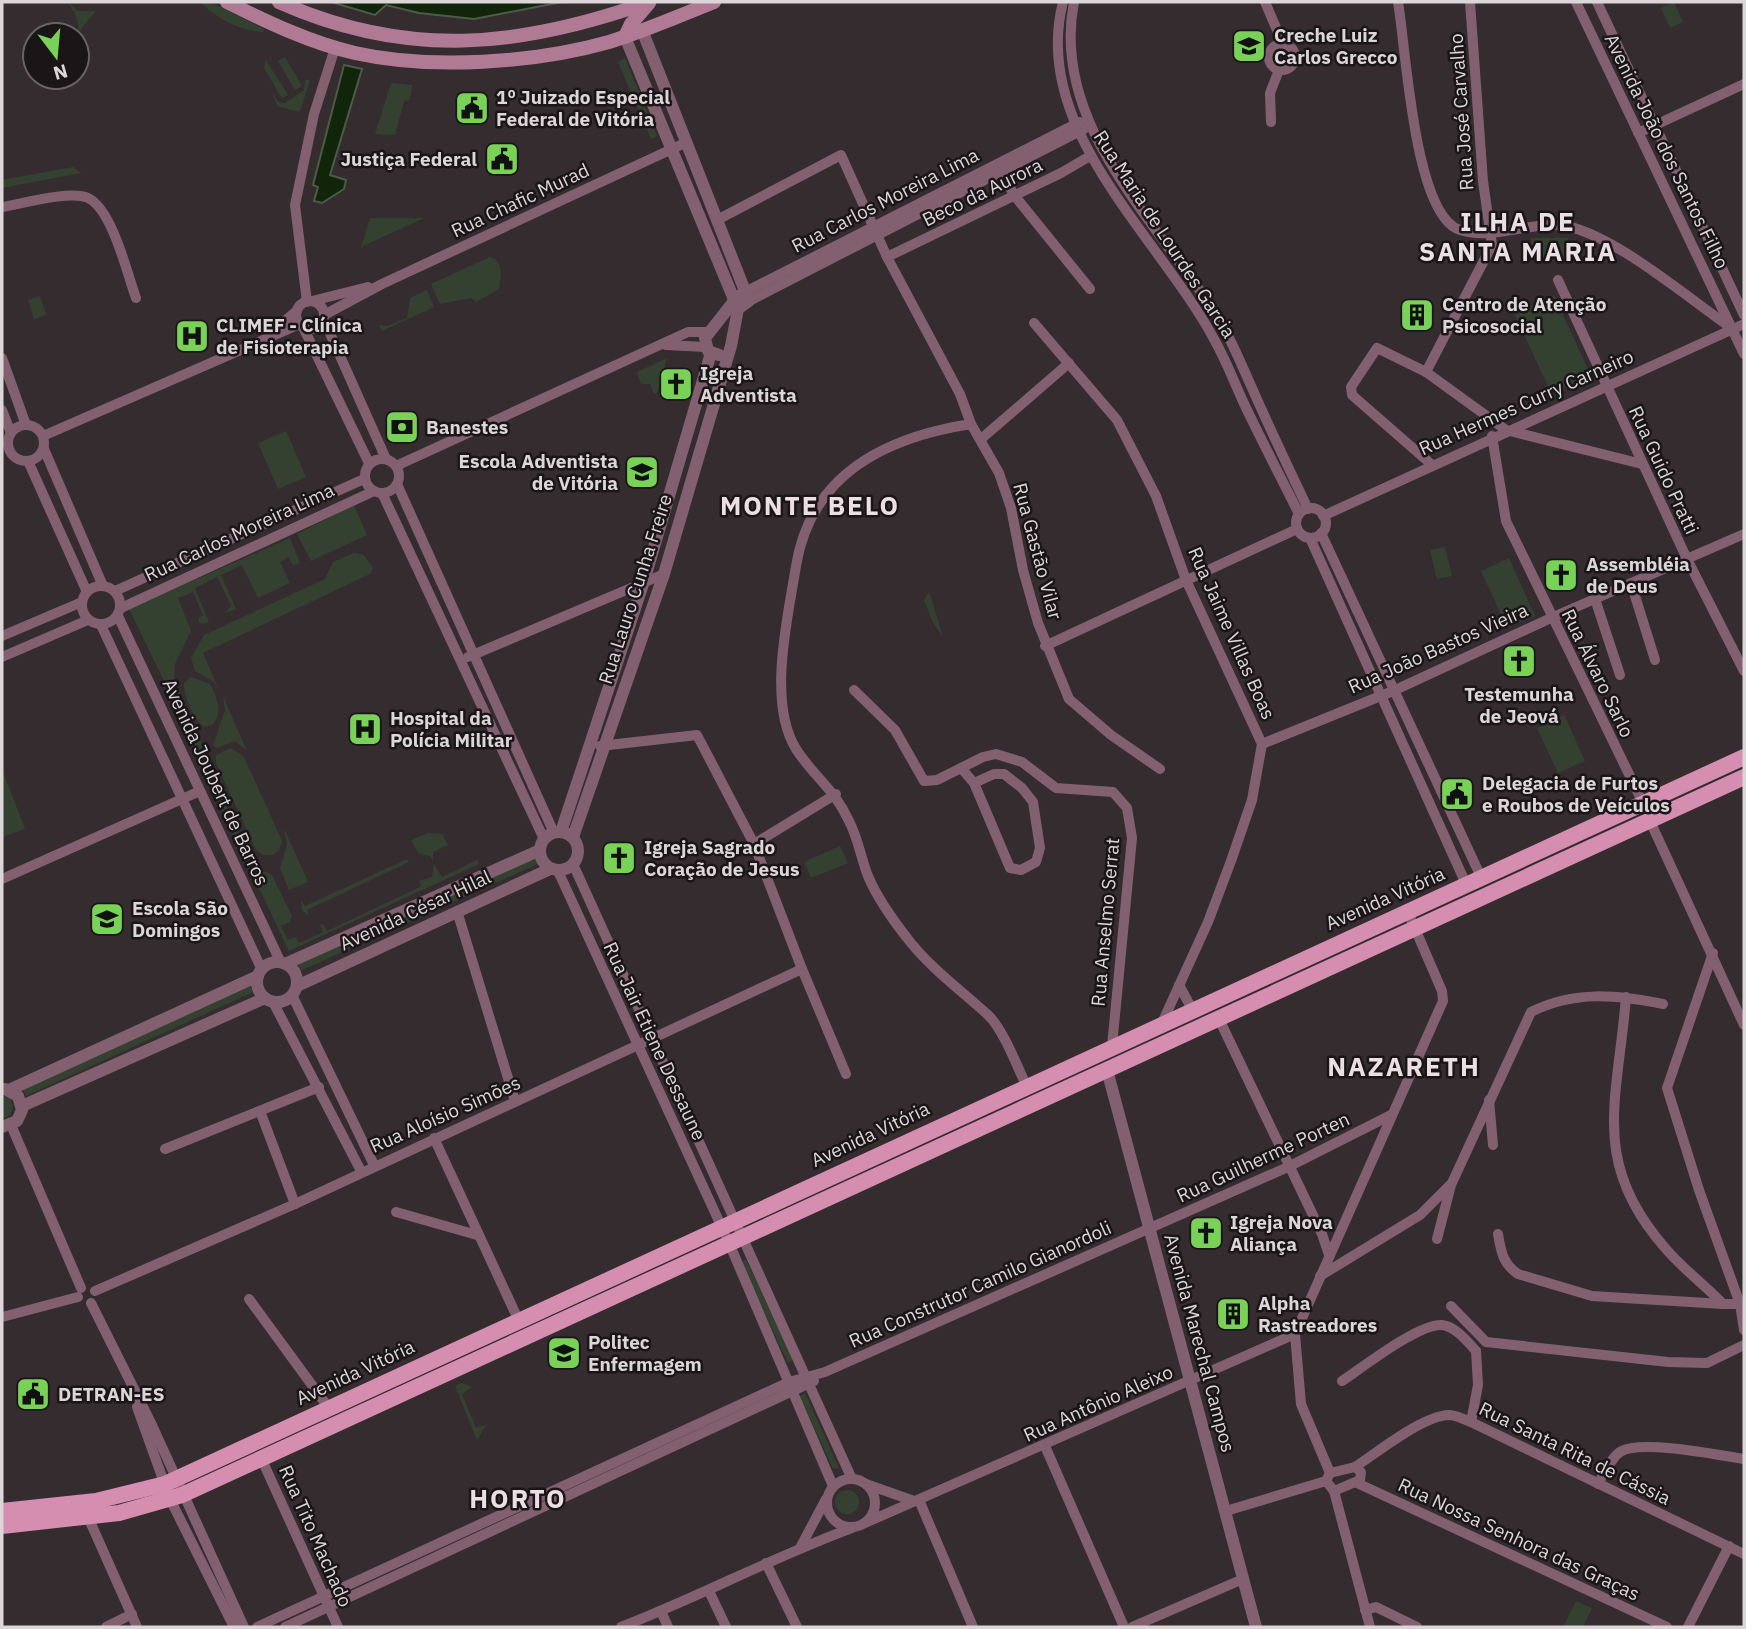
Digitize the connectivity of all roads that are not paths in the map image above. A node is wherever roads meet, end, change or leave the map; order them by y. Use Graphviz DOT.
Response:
graph roads {
  1 [pos="227,2"];
  2 [pos="279,2"];
  3 [pos="650,2"];
  4 [pos="714,2"];
  5 [pos="1063,2"];
  6 [pos="1074,2"];
  7 [pos="1265,2"];
  8 [pos="1398,2"];
  9 [pos="1470,2"];
  10 [pos="1576,2"];
  11 [pos="1597,2"];
  12 [pos="611,8"];
  13 [pos="642,30"];
  14 [pos="367,32"];
  15 [pos="625,37"];
  16 [pos="1283,44"];
  17 [pos="335,48"];
  18 [pos="1279,70"];
  19 [pos="1744,84"];
  20 [pos="1271,122"];
  21 [pos="1088,123"];
  22 [pos="1654,124"];
  23 [pos="1076,128"];
  24 [pos="1639,133"];
  25 [pos="687,142"];
  26 [pos="673,148"];
  27 [pos="1090,156"];
  28 [pos="1002,172"];
  29 [pos="1014,195"];
  30 [pos="2,207"];
  31 [pos="718,220"];
  32 [pos="1490,232"];
  33 [pos="876,233"];
  34 [pos="1170,248"];
  35 [pos="1160,255"];
  36 [pos="887,257"];
  37 [pos="1558,281"];
  38 [pos="382,284"];
  39 [pos="1090,289"];
  40 [pos="747,296"];
  41 [pos="136,298"];
  42 [pos="310,302"];
  43 [pos="735,304"];
  44 [pos="297,311"];
  45 [pos="1744,316"];
  46 [pos="324,317"];
  47 [pos="1034,323"];
  48 [pos="1744,324"];
  49 [pos="301,326"];
  50 [pos="1732,329"];
  51 [pos="711,330"];
  52 [pos="261,340"];
  53 [pos="662,345"];
  54 [pos="730,346"];
  55 [pos="708,350"];
  56 [pos="1744,354"];
  57 [pos="2,358"];
  58 [pos="1069,363"];
  59 [pos="1426,372"];
  60 [pos="1605,385"];
  61 [pos="2,410"];
  62 [pos="971,424"];
  63 [pos="26,425"];
  64 [pos="1506,430"];
  65 [pos="11,433"];
  66 [pos="43,436"];
  67 [pos="1492,436"];
  68 [pos="981,439"];
  69 [pos="5,449"];
  70 [pos="44,449"];
  71 [pos="386,459"];
  72 [pos="28,461"];
  73 [pos="369,463"];
  74 [pos="1431,464"];
  75 [pos="1642,464"];
  76 [pos="396,466"];
  77 [pos="364,479"];
  78 [pos="397,484"];
  79 [pos="378,492"];
  80 [pos="1304,511"];
  81 [pos="1323,516"];
  82 [pos="1297,529"];
  83 [pos="1321,533"];
  84 [pos="1744,534"];
  85 [pos="1310,538"];
  86 [pos="1686,559"];
  87 [pos="664,574"];
  88 [pos="1186,580"];
  89 [pos="644,581"];
  90 [pos="1631,583"];
  91 [pos="103,586"];
  92 [pos="115,591"];
  93 [pos="87,592"];
  94 [pos="1595,598"];
  95 [pos="82,602"];
  96 [pos="119,612"];
  97 [pos="1551,618"];
  98 [pos="88,620"];
  99 [pos="101,625"];
  100 [pos="2,636"];
  101 [pos="1045,646"];
  102 [pos="2,655"];
  103 [pos="472,655"];
  104 [pos="1655,660"];
  105 [pos="461,661"];
  106 [pos="1744,671"];
  107 [pos="1620,676"];
  108 [pos="855,690"];
  109 [pos="1393,691"];
  110 [pos="1380,695"];
  111 [pos="1262,744"];
  112 [pos="589,746"];
  113 [pos="603,746"];
  114 [pos="1744,757"];
  115 [pos="961,768"];
  116 [pos="1160,769"];
  117 [pos="1744,777"];
  118 [pos="974,783"];
  119 [pos="200,791"];
  120 [pos="836,794"];
  121 [pos="181,799"];
  122 [pos="1643,803"];
  123 [pos="1650,821"];
  124 [pos="554,838"];
  125 [pos="754,844"];
  126 [pos="573,864"];
  127 [pos="554,870"];
  128 [pos="2,879"];
  129 [pos="1473,880"];
  130 [pos="1407,910"];
  131 [pos="457,911"];
  132 [pos="1415,929"];
  133 [pos="1713,953"];
  134 [pos="283,964"];
  135 [pos="801,966"];
  136 [pos="260,973"];
  137 [pos="1179,985"];
  138 [pos="294,991"];
  139 [pos="1626,997"];
  140 [pos="269,1000"];
  141 [pos="1663,1004"];
  142 [pos="1192,1009"];
  143 [pos="1219,1019"];
  144 [pos="1162,1023"];
  145 [pos="1744,1025"];
  146 [pos="1130,1037"];
  147 [pos="651,1040"];
  148 [pos="1112,1046"];
  149 [pos="637,1047"];
  150 [pos="1107,1070"];
  151 [pos="846,1074"];
  152 [pos="1027,1085"];
  153 [pos="319,1087"];
  154 [pos="5,1089"];
  155 [pos="1489,1099"];
  156 [pos="515,1101"];
  157 [pos="22,1106"];
  158 [pos="260,1111"];
  159 [pos="1391,1115"];
  160 [pos="6,1126"];
  161 [pos="434,1138"];
  162 [pos="1493,1145"];
  163 [pos="165,1149"];
  164 [pos="374,1165"];
  165 [pos="1288,1167"];
  166 [pos="361,1171"];
  167 [pos="1451,1185"];
  168 [pos="295,1204"];
  169 [pos="396,1212"];
  170 [pos="728,1222"];
  171 [pos="1149,1229"];
  172 [pos="1341,1231"];
  173 [pos="1322,1234"];
  174 [pos="1497,1234"];
  175 [pos="477,1235"];
  176 [pos="1437,1239"];
  177 [pos="737,1240"];
  178 [pos="1329,1255"];
  179 [pos="1320,1276"];
  180 [pos="95,1290"];
  181 [pos="80,1292"];
  182 [pos="249,1299"];
  183 [pos="91,1303"];
  184 [pos="1723,1304"];
  185 [pos="1740,1304"];
  186 [pos="1451,1306"];
  187 [pos="2,1317"];
  188 [pos="518,1319"];
  189 [pos="1744,1330"];
  190 [pos="1294,1334"];
  191 [pos="1486,1342"];
  192 [pos="1744,1343"];
  193 [pos="1476,1351"];
  194 [pos="808,1380"];
  195 [pos="1342,1381"];
  196 [pos="789,1382"];
  197 [pos="1191,1382"];
  198 [pos="794,1393"];
  199 [pos="328,1407"];
  200 [pos="1471,1422"];
  201 [pos="1045,1446"];
  202 [pos="1744,1459"];
  203 [pos="262,1460"];
  204 [pos="1355,1467"];
  205 [pos="1328,1477"];
  206 [pos="852,1479"];
  207 [pos="170,1481"];
  208 [pos="1357,1483"];
  209 [pos="865,1484"];
  210 [pos="1598,1484"];
  211 [pos="833,1486"];
  212 [pos="1334,1491"];
  213 [pos="176,1497"];
  214 [pos="827,1499"];
  215 [pos="917,1501"];
  216 [pos="2,1511"];
  217 [pos="1226,1511"];
  218 [pos="88,1517"];
  219 [pos="865,1523"];
  220 [pos="2,1527"];
  221 [pos="852,1528"];
  222 [pos="800,1546"];
  223 [pos="1728,1546"];
  224 [pos="1744,1554"];
  225 [pos="766,1563"];
  226 [pos="1243,1579"];
  227 [pos="709,1591"];
  228 [pos="323,1594"];
  229 [pos="328,1605"];
  230 [pos="1365,1610"];
  231 [pos="661,1611"];
  232 [pos="132,1614"];
  233 [pos="106,1627"];
  234 [pos="137,1627"];
  235 [pos="234,1627"];
  236 [pos="244,1627"];
  237 [pos="257,1627"];
  238 [pos="285,1627"];
  239 [pos="338,1627"];
  240 [pos="621,1627"];
  241 [pos="668,1627"];
  242 [pos="726,1627"];
  243 [pos="797,1627"];
  244 [pos="973,1627"];
  245 [pos="1124,1627"];
  246 [pos="1132,1627"];
  247 [pos="1256,1627"];
  248 [pos="1370,1627"];
  249 [pos="1417,1627"];
  250 [pos="1667,1627"];
  251 [pos="1688,1627"];
  1 -- 17 [label="main road"];
  2 -- 14 [label="main road"];
  3 -- 12 [label="main road"];
  3 -- 15 [label="main road"];
  4 -- 13 [label="main road"];
  5 -- 23 [label="street, Rua Maria de Lourdes Garcia"];
  6 -- 21 [label="street, Rua Maria de Lourdes Garcia"];
  7 -- 16 [label="street"];
  8 -- 32 [label="street"];
  9 -- 32 [label="street, Rua José Carvalho"];
  10 -- 24 [label="street, Avenida João dos Santos Filho"];
  11 -- 22 [label="street, Avenida João dos Santos Filho"];
  12 -- 14 [label="main road"];
  13 -- 15 [label="main road"];
  13 -- 25 [label="street"];
  14 -- 17 [label="main road"];
  15 -- 17 [label="main road"];
  15 -- 26 [label="street"];
  16 -- 18 [label="street"];
  16 -- 18 [label="street"];
  17 -- 42 [label="street"];
  18 -- 20 [label="street"];
  19 -- 22 [label="street"];
  21 -- 23 [label="street, Rua Carlos Moreira Lima"];
  21 -- 34 [label="street, Rua Maria de Lourdes Garcia"];
  22 -- 24 [label="street"];
  22 -- 45 [label="street, Avenida João dos Santos Filho"];
  23 -- 27 [label="street, Rua Maria de Lourdes Garcia"];
  23 -- 28 [label="street, Rua Carlos Moreira Lima"];
  23 -- 33 [label="street, Rua Carlos Moreira Lima"];
  24 -- 50 [label="street, Avenida João dos Santos Filho"];
  25 -- 26 [label="street, Rua Chafic Murad"];
  25 -- 31 [label="street"];
  26 -- 38 [label="street, Rua Chafic Murad"];
  26 -- 43 [label="street"];
  27 -- 29 [label="street, Beco da Aurora"];
  27 -- 35 [label="street, Rua Maria de Lourdes Garcia"];
  28 -- 29 [label="street"];
  28 -- 33 [label="street, Rua Carlos Moreira Lima"];
  29 -- 36 [label="street, Beco da Aurora"];
  29 -- 39 [label="street"];
  30 -- 41 [label="street"];
  31 -- 33 [label="street"];
  31 -- 40 [label="street"];
  32 -- 50 [label="street"];
  32 -- 59 [label="street, Rua José Carvalho"];
  33 -- 36 [label="street, Rua Gastão Vilar"];
  33 -- 40 [label="street, Rua Carlos Moreira Lima"];
  34 -- 35 [label="street"];
  34 -- 80 [label="street, Rua Maria de Lourdes Garcia"];
  35 -- 80 [label="street, Rua Maria de Lourdes Garcia"];
  36 -- 62 [label="street, Rua Gastão Vilar"];
  37 -- 60 [label="street, Rua Guido Pratti"];
  38 -- 42 [label="street, Rua Chafic Murad"];
  38 -- 46 [label="street, Rua Chafic Murad"];
  40 -- 43 [label="street, Rua Carlos Moreira Lima"];
  42 -- 44 [label="street"];
  42 -- 46 [label="street"];
  43 -- 51 [label="street, Rua Carlos Moreira Lima"];
  43 -- 54 [label="street"];
  44 -- 49 [label="street"];
  44 -- 52 [label="street"];
  46 -- 49 [label="street"];
  46 -- 71 [label="street"];
  47 -- 58 [label="street, Rua Jaime Villas Boas"];
  48 -- 50 [label="street, Rua Hermes Curry Carneiro"];
  49 -- 52 [label="street"];
  49 -- 73 [label="street"];
  50 -- 56 [label="street, Avenida João dos Santos Filho"];
  50 -- 60 [label="street, Rua Hermes Curry Carneiro"];
  51 -- 53 [label="street"];
  51 -- 54 [label="street"];
  51 -- 55 [label="street, Rua Lauro Cunha Freire"];
  52 -- 66 [label="street"];
  53 -- 55 [label="street"];
  53 -- 76 [label="street"];
  54 -- 55 [label="street"];
  54 -- 87 [label="street, Rua Lauro Cunha Freire"];
  55 -- 89 [label="street, Rua Lauro Cunha Freire"];
  57 -- 63 [label="street"];
  58 -- 68 [label="street"];
  58 -- 88 [label="street, Rua Jaime Villas Boas"];
  59 -- 64 [label="street"];
  59 -- 74 [label="street"];
  60 -- 64 [label="street, Rua Hermes Curry Carneiro"];
  60 -- 75 [label="street, Rua Guido Pratti"];
  61 -- 65 [label="street"];
  62 -- 68 [label="street, Rua Gastão Vilar"];
  62 -- 120 [label="street"];
  63 -- 65 [label="street"];
  63 -- 66 [label="street"];
  64 -- 67 [label="street, Rua Hermes Curry Carneiro"];
  64 -- 75 [label="street"];
  65 -- 69 [label="street"];
  66 -- 70 [label="street"];
  67 -- 74 [label="street, Rua Hermes Curry Carneiro"];
  67 -- 97 [label="street, Rua Álvaro Sarlo"];
  68 -- 101 [label="street, Rua Gastão Vilar"];
  69 -- 72 [label="street"];
  70 -- 72 [label="street"];
  70 -- 91 [label="street"];
  71 -- 73 [label="street"];
  71 -- 76 [label="street"];
  72 -- 93 [label="street"];
  73 -- 77 [label="street"];
  74 -- 81 [label="street, Rua Hermes Curry Carneiro"];
  75 -- 86 [label="street, Rua Guido Pratti"];
  76 -- 78 [label="street"];
  77 -- 79 [label="street"];
  77 -- 92 [label="street, Rua Carlos Moreira Lima"];
  78 -- 79 [label="street"];
  78 -- 103 [label="street"];
  79 -- 96 [label="street, Rua Carlos Moreira Lima"];
  79 -- 105 [label="street"];
  80 -- 81 [label="street"];
  80 -- 82 [label="street"];
  81 -- 83 [label="street"];
  82 -- 85 [label="street"];
  82 -- 88 [label="street"];
  83 -- 85 [label="street"];
  83 -- 109 [label="street"];
  84 -- 86 [label="street, Rua João Bastos Vieira"];
  85 -- 110 [label="street"];
  86 -- 90 [label="street, Rua João Bastos Vieira"];
  86 -- 106 [label="street, Rua Guido Pratti"];
  87 -- 89 [label="street"];
  87 -- 113 [label="street, Rua Lauro Cunha Freire"];
  88 -- 101 [label="street"];
  88 -- 111 [label="street, Rua Jaime Villas Boas"];
  89 -- 103 [label="street"];
  89 -- 112 [label="street, Rua Lauro Cunha Freire"];
  90 -- 94 [label="street, Rua João Bastos Vieira"];
  90 -- 104 [label="street"];
  91 -- 92 [label="street"];
  91 -- 93 [label="street"];
  92 -- 96 [label="street"];
  93 -- 95 [label="street"];
  94 -- 97 [label="street, Rua João Bastos Vieira"];
  94 -- 107 [label="street"];
  95 -- 98 [label="street"];
  95 -- 100 [label="street"];
  96 -- 99 [label="street"];
  96 -- 119 [label="street, Avenida Joubert de Barros"];
  97 -- 109 [label="street, Rua João Bastos Vieira"];
  97 -- 122 [label="street, Rua Álvaro Sarlo"];
  98 -- 99 [label="street"];
  98 -- 102 [label="street"];
  99 -- 121 [label="street, Avenida Joubert de Barros"];
  101 -- 116 [label="street, Rua Gastão Vilar"];
  103 -- 105 [label="street"];
  103 -- 124 [label="street"];
  105 -- 124 [label="street"];
  108 -- 115 [label="street, Rua Anselmo Serrat"];
  109 -- 110 [label="street, Rua João Bastos Vieira"];
  109 -- 129 [label="street"];
  110 -- 111 [label="street, Rua João Bastos Vieira"];
  110 -- 129 [label="street"];
  111 -- 137 [label="street, Rua Jaime Villas Boas"];
  112 -- 113 [label="street"];
  112 -- 124 [label="street, Rua Lauro Cunha Freire"];
  113 -- 124 [label="street, Rua Lauro Cunha Freire"];
  113 -- 125 [label="street"];
  114 -- 122 [label="main road, Avenida Vitória"];
  115 -- 118 [label="street"];
  115 -- 148 [label="street, Rua Anselmo Serrat"];
  117 -- 123 [label="main road, Avenida Vitória"];
  118 -- 118 [label="street"];
  119 -- 121 [label="street"];
  119 -- 134 [label="street, Avenida Joubert de Barros"];
  120 -- 125 [label="street"];
  120 -- 152 [label="street"];
  121 -- 128 [label="street"];
  121 -- 136 [label="street, Avenida Joubert de Barros"];
  122 -- 129 [label="main road, Avenida Vitória"];
  123 -- 132 [label="main road, Avenida Vitória"];
  123 -- 133 [label="street"];
  124 -- 126 [label="street"];
  124 -- 127 [label="street"];
  124 -- 134 [label="street, Avenida César Hilal"];
  125 -- 135 [label="street"];
  126 -- 127 [label="street, Avenida César Hilal"];
  126 -- 147 [label="street, Rua Jair Etiene Dessaune"];
  127 -- 131 [label="street, Avenida César Hilal"];
  127 -- 149 [label="street, Rua Jair Etiene Dessaune"];
  129 -- 130 [label="main road, Avenida Vitória"];
  130 -- 132 [label="street"];
  130 -- 142 [label="main road, Avenida Vitória"];
  131 -- 138 [label="street, Avenida César Hilal"];
  131 -- 156 [label="street"];
  132 -- 143 [label="main road, Avenida Vitória"];
  132 -- 159 [label="street"];
  133 -- 145 [label="street"];
  133 -- 185 [label="street"];
  134 -- 136 [label="street"];
  134 -- 138 [label="street"];
  135 -- 147 [label="street, Rua Aloísio Simões"];
  135 -- 151 [label="street"];
  136 -- 140 [label="street"];
  136 -- 154 [label="street"];
  137 -- 142 [label="street"];
  137 -- 144 [label="street, Rua Jaime Villas Boas"];
  138 -- 140 [label="street"];
  138 -- 164 [label="street"];
  139 -- 141 [label="street"];
  139 -- 155 [label="street"];
  139 -- 184 [label="street"];
  140 -- 153 [label="street"];
  140 -- 157 [label="street"];
  142 -- 144 [label="main road, Avenida Vitória"];
  143 -- 150 [label="main road, Avenida Vitória"];
  143 -- 165 [label="street"];
  144 -- 146 [label="main road, Avenida Vitória"];
  146 -- 148 [label="main road, Avenida Vitória"];
  146 -- 150 [label="main road"];
  147 -- 149 [label="street, Rua Aloísio Simões"];
  147 -- 170 [label="street, Rua Jair Etiene Dessaune"];
  148 -- 152 [label="main road, Avenida Vitória"];
  149 -- 156 [label="street, Rua Aloísio Simões"];
  149 -- 170 [label="street, Rua Jair Etiene Dessaune"];
  150 -- 171 [label="street, Avenida Marechal Campos"];
  150 -- 177 [label="main road, Avenida Vitória"];
  152 -- 170 [label="main road, Avenida Vitória"];
  153 -- 158 [label="street"];
  153 -- 166 [label="street"];
  154 -- 157 [label="street"];
  155 -- 162 [label="street"];
  155 -- 167 [label="street"];
  156 -- 161 [label="street, Rua Aloísio Simões"];
  157 -- 160 [label="street"];
  158 -- 163 [label="street"];
  158 -- 168 [label="street"];
  159 -- 165 [label="street, Rua Guilherme Porten"];
  159 -- 172 [label="street"];
  160 -- 181 [label="street"];
  161 -- 164 [label="street, Rua Aloísio Simões"];
  161 -- 175 [label="street"];
  164 -- 166 [label="street, Rua Aloísio Simões"];
  165 -- 171 [label="street, Rua Guilherme Porten"];
  165 -- 173 [label="street"];
  166 -- 168 [label="street, Rua Aloísio Simões"];
  167 -- 176 [label="street"];
  167 -- 179 [label="street"];
  168 -- 180 [label="street, Rua Aloísio Simões"];
  169 -- 175 [label="street"];
  170 -- 177 [label="street"];
  170 -- 177 [label="street"];
  170 -- 188 [label="main road, Avenida Vitória"];
  171 -- 194 [label="street, Rua Construtor Camilo Gianordoli"];
  171 -- 197 [label="street, Avenida Marechal Campos"];
  172 -- 173 [label="street"];
  172 -- 178 [label="street"];
  173 -- 178 [label="street"];
  174 -- 184 [label="street"];
  175 -- 188 [label="street"];
  177 -- 194 [label="street"];
  177 -- 196 [label="street"];
  177 -- 203 [label="main road, Avenida Vitória"];
  178 -- 179 [label="street"];
  179 -- 190 [label="street"];
  180 -- 181 [label="street"];
  180 -- 183 [label="street"];
  181 -- 183 [label="street"];
  181 -- 187 [label="street"];
  182 -- 199 [label="street"];
  183 -- 207 [label="street"];
  184 -- 185 [label="street"];
  185 -- 189 [label="street"];
  186 -- 191 [label="street"];
  188 -- 199 [label="main road, Avenida Vitória"];
  190 -- 197 [label="street, Rua Antônio Aleixo"];
  190 -- 205 [label="street"];
  191 -- 192 [label="street"];
  191 -- 193 [label="street"];
  193 -- 195 [label="street"];
  193 -- 200 [label="street"];
  194 -- 196 [label="street, Rua Construtor Camilo Gianordoli"];
  194 -- 198 [label="street, Rua Construtor Camilo Gianordoli"];
  194 -- 206 [label="street"];
  196 -- 198 [label="street"];
  196 -- 228 [label="street, Rua Construtor Camilo Gianordoli"];
  197 -- 201 [label="street, Rua Antônio Aleixo"];
  197 -- 217 [label="street, Avenida Marechal Campos"];
  198 -- 211 [label="street"];
  198 -- 229 [label="street, Rua Construtor Camilo Gianordoli"];
  199 -- 207 [label="main road, Avenida Vitória"];
  200 -- 204 [label="street, Rua Santa Rita de Cássia"];
  200 -- 210 [label="street, Rua Santa Rita de Cássia"];
  201 -- 215 [label="street, Rua Antônio Aleixo"];
  201 -- 245 [label="street"];
  202 -- 210 [label="street"];
  203 -- 213 [label="main road, Avenida Vitória"];
  203 -- 228 [label="street, Rua Tito Machado"];
  204 -- 205 [label="street, Rua Santa Rita de Cássia"];
  204 -- 208 [label="street"];
  205 -- 212 [label="street"];
  205 -- 217 [label="street"];
  206 -- 209 [label="street"];
  206 -- 211 [label="street"];
  207 -- 213 [label="street"];
  207 -- 216 [label="main road, Avenida Vitória"];
  208 -- 212 [label="street"];
  208 -- 250 [label="street, Rua Nossa Senhora das Graças"];
  209 -- 215 [label="street"];
  209 -- 219 [label="street"];
  210 -- 223 [label="street, Rua Santa Rita de Cássia"];
  211 -- 214 [label="street"];
  212 -- 230 [label="street"];
  213 -- 218 [label="main road, Avenida Vitória"];
  213 -- 235 [label="street"];
  213 -- 236 [label="street"];
  214 -- 221 [label="street"];
  214 -- 222 [label="street"];
  215 -- 219 [label="street, Rua Antônio Aleixo"];
  215 -- 244 [label="street"];
  217 -- 226 [label="street, Avenida Marechal Campos"];
  218 -- 220 [label="main road, Avenida Vitória"];
  218 -- 232 [label="street"];
  219 -- 221 [label="street"];
  221 -- 222 [label="street"];
  222 -- 225 [label="street"];
  223 -- 224 [label="street, Rua Santa Rita de Cássia"];
  223 -- 251 [label="street"];
  225 -- 227 [label="street"];
  225 -- 243 [label="street"];
  226 -- 246 [label="street"];
  226 -- 247 [label="street, Avenida Marechal Campos"];
  227 -- 231 [label="street"];
  227 -- 242 [label="street"];
  228 -- 229 [label="street, Rua Tito Machado"];
  228 -- 237 [label="street, Rua Construtor Camilo Gianordoli"];
  229 -- 238 [label="street, Rua Construtor Camilo Gianordoli"];
  229 -- 239 [label="street, Rua Tito Machado"];
  230 -- 248 [label="street"];
  230 -- 249 [label="street"];
  231 -- 240 [label="street"];
  231 -- 241 [label="street"];
  232 -- 233 [label="street"];
  232 -- 234 [label="street"];
}
